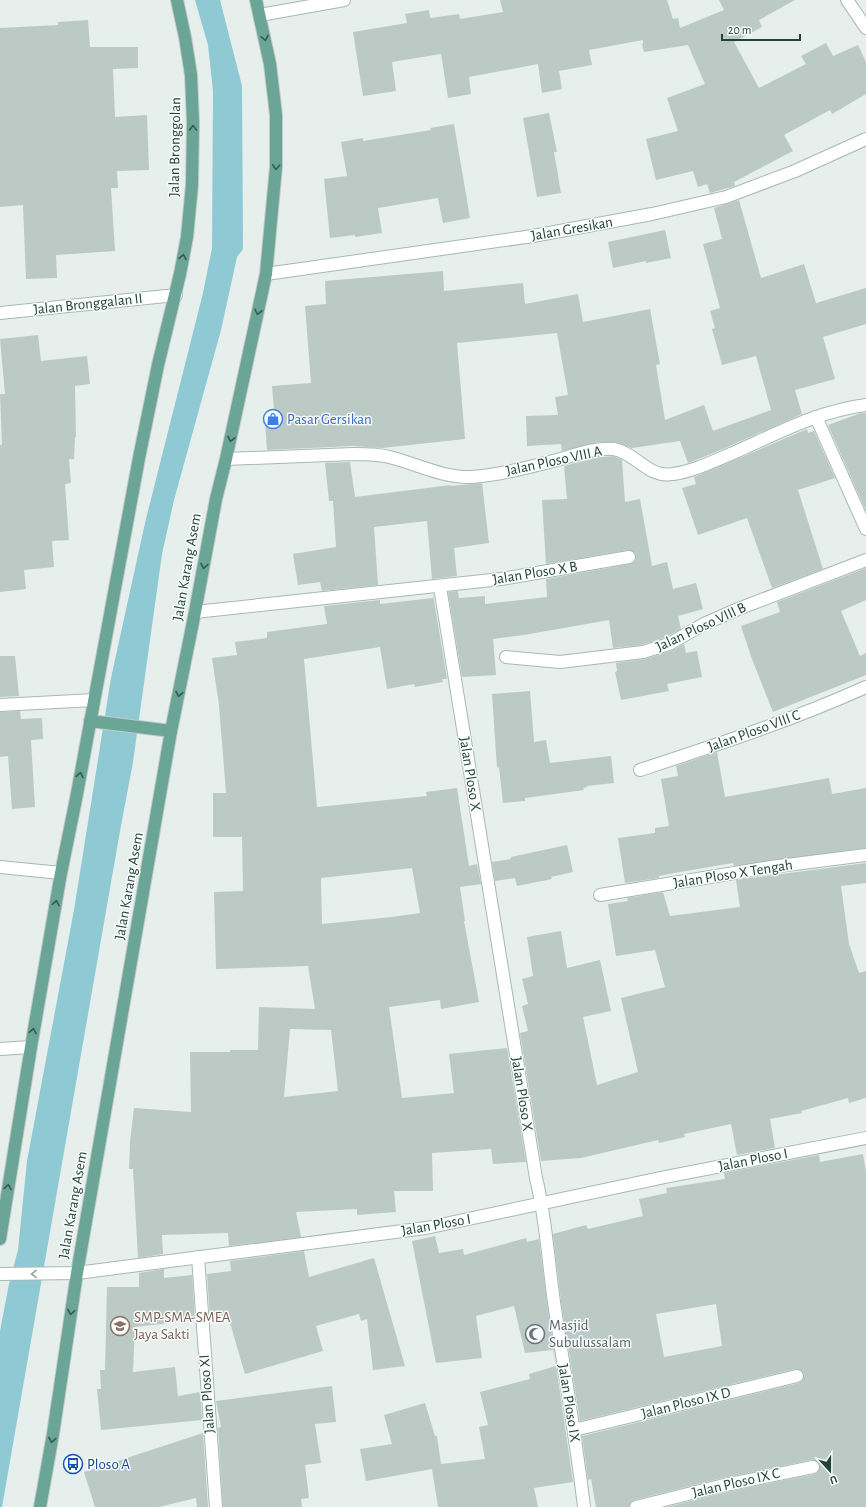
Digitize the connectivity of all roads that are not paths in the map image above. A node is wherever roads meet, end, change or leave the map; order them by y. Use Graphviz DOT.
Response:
graph roads {
  1 [pos="177,0"];
  2 [pos="256,0"];
  3 [pos="344,0"];
  4 [pos="847,0"];
  5 [pos="260,15"];
  6 [pos="866,28"];
  7 [pos="866,139"];
  8 [pos="266,274"];
  9 [pos="176,295"];
  10 [pos="0,313"];
  11 [pos="866,405"];
  12 [pos="816,417"];
  13 [pos="226,459"];
  14 [pos="866,529"];
  15 [pos="629,557"];
  16 [pos="866,560"];
  17 [pos="440,587"];
  18 [pos="196,612"];
  19 [pos="506,657"];
  20 [pos="866,687"];
  21 [pos="94,700"];
  22 [pos="0,705"];
  23 [pos="93,722"];
  24 [pos="169,731"];
  25 [pos="640,770"];
  26 [pos="866,855"];
  27 [pos="0,867"];
  28 [pos="61,873"];
  29 [pos="600,895"];
  30 [pos="31,1047"];
  31 [pos="0,1049"];
  32 [pos="866,1138"];
  33 [pos="542,1203"];
  34 [pos="0,1236"];
  35 [pos="198,1257"];
  36 [pos="77,1273"];
  37 [pos="1,1274"];
  38 [pos="797,1376"];
  39 [pos="574,1430"];
  40 [pos="813,1467"];
  41 [pos="40,1507"];
  42 [pos="216,1507"];
  43 [pos="584,1507"];
  44 [pos="636,1507"];
  9 -- 1 [label="main road, Jalan Bronggolan, one-way"];
  2 -- 5 [label="main road"];
  3 -- 5 [label="street"];
  4 -- 6 [label="street"];
  5 -- 8 [label="main road, one-way"];
  7 -- 8 [label="street, Jalan Gresikan"];
  8 -- 13 [label="main road, Jalan Karang Asem, one-way"];
  9 -- 10 [label="street, Jalan Bronggalan II"];
  9 -- 21 [label="main road"];
  11 -- 12 [label="street, Jalan Ploso VIII A"];
  12 -- 13 [label="street, Jalan Ploso VIII A"];
  12 -- 14 [label="street"];
  13 -- 18 [label="main road, Jalan Karang Asem, one-way"];
  15 -- 17 [label="street, Jalan Ploso X B"];
  16 -- 19 [label="street, Jalan Ploso VIII B"];
  17 -- 18 [label="street"];
  17 -- 33 [label="street, Jalan Ploso X"];
  18 -- 24 [label="main road, Jalan Karang Asem, one-way"];
  20 -- 25 [label="street, Jalan Ploso VIII C"];
  21 -- 22 [label="street"];
  21 -- 23 [label="main road"];
  23 -- 24 [label="main road"];
  28 -- 23 [label="main road, one-way"];
  24 -- 36 [label="main road, Jalan Karang Asem"];
  26 -- 29 [label="street, Jalan Ploso X Tengah"];
  27 -- 28 [label="street"];
  30 -- 28 [label="main road, one-way"];
  30 -- 31 [label="street"];
  34 -- 30 [label="main road, one-way"];
  32 -- 33 [label="street, Jalan Ploso I"];
  33 -- 35 [label="street, Jalan Ploso I"];
  33 -- 39 [label="street, Jalan Ploso IX"];
  35 -- 36 [label="street, Jalan Ploso I"];
  35 -- 42 [label="street, Jalan Ploso XI"];
  36 -- 37 [label="street, Jalan Ploso I, one-way"];
  36 -- 41 [label="main road, Jalan Karang Asem, one-way"];
  38 -- 39 [label="street, Jalan Ploso IX D"];
  39 -- 43 [label="street, Jalan Ploso IX"];
  40 -- 44 [label="street, Jalan Ploso IX C"];
}
